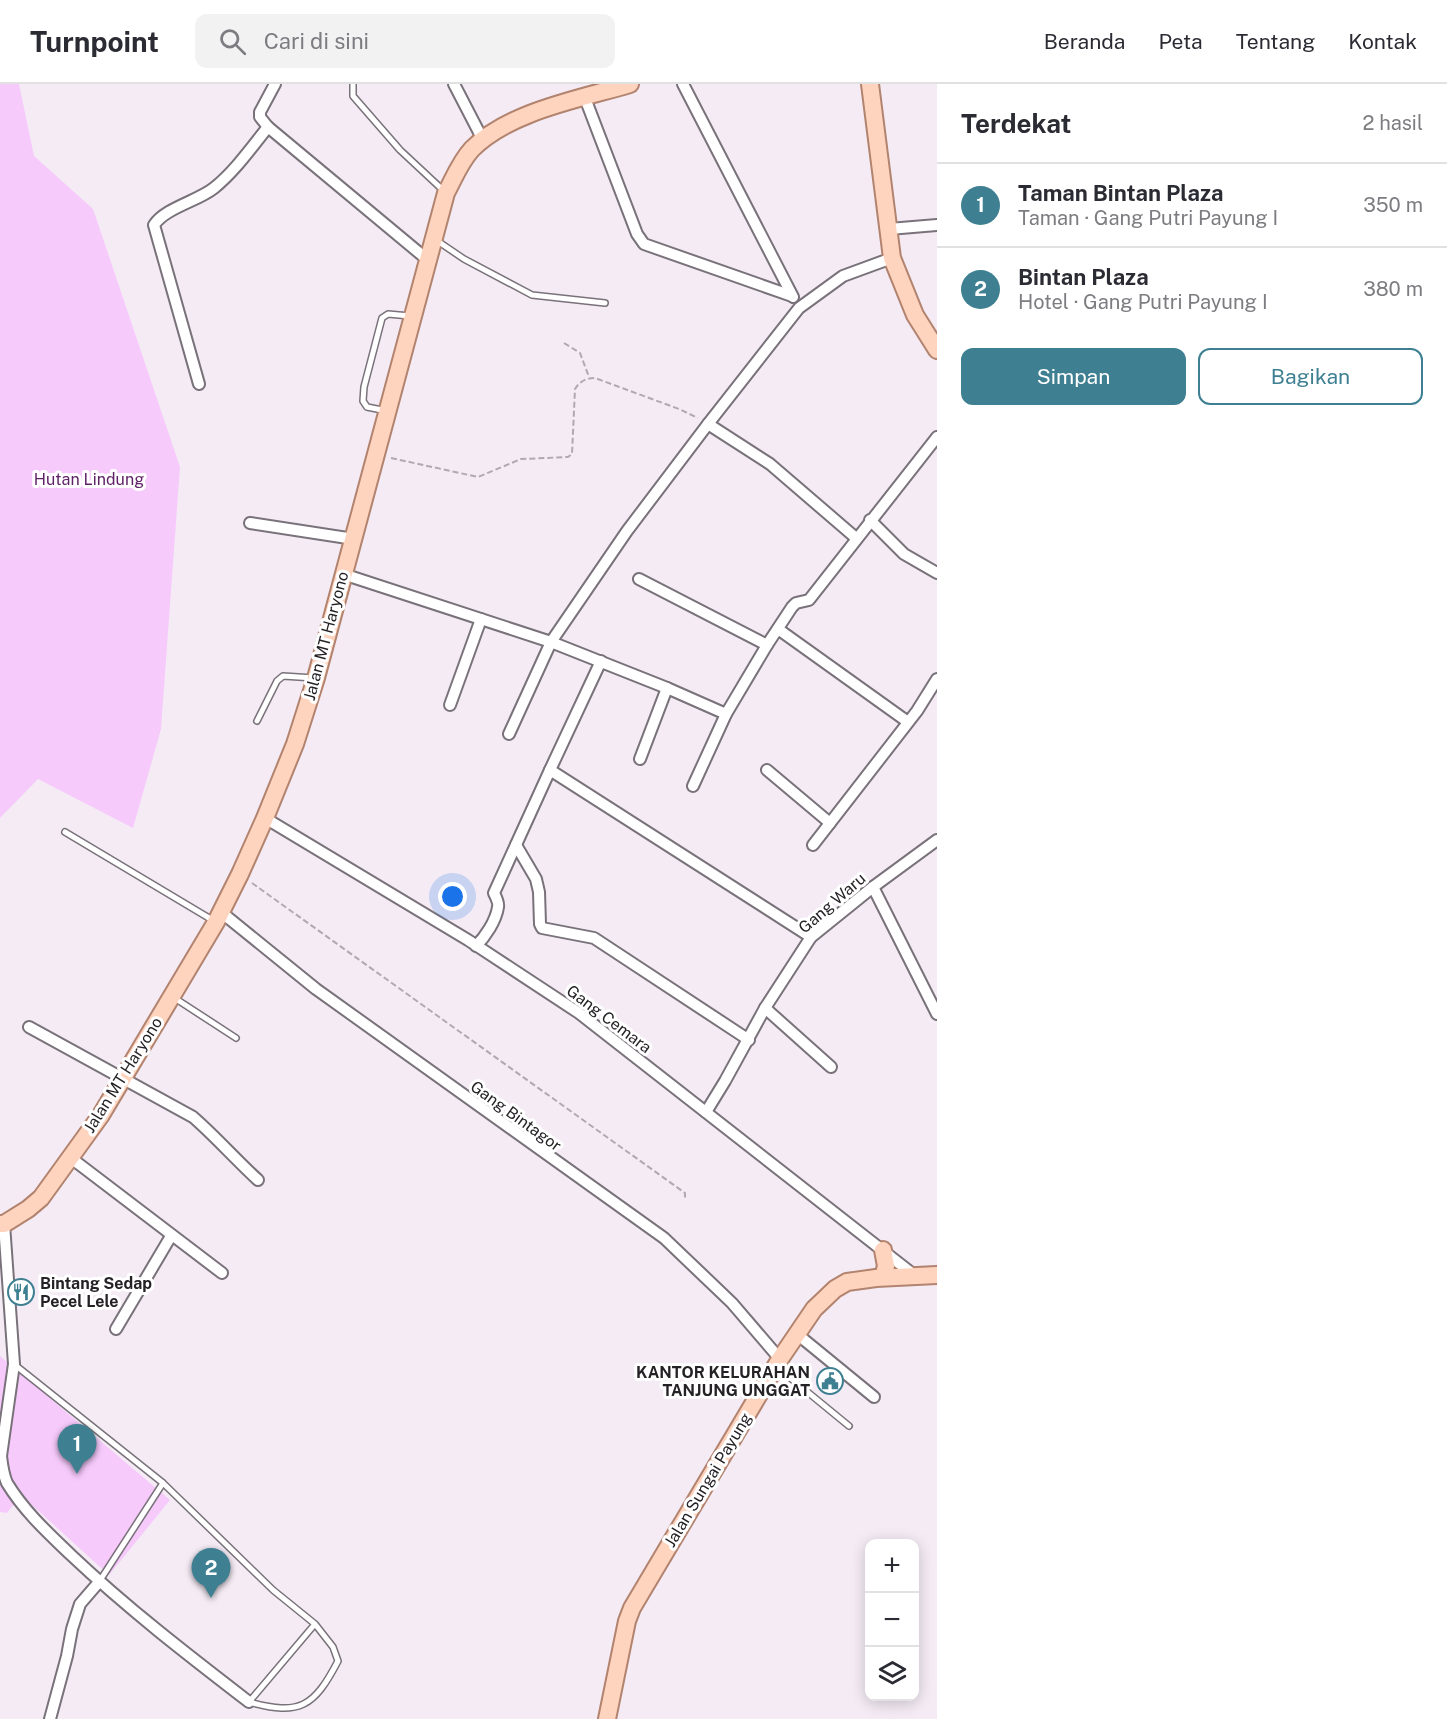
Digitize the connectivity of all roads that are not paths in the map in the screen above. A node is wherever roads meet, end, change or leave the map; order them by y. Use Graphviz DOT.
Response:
graph roads {
  1 [pos="275,84"];
  2 [pos="353,84"];
  3 [pos="454,84"];
  4 [pos="630,84"];
  5 [pos="683,84"];
  6 [pos="870,84"];
  7 [pos="585,98"];
  8 [pos="268,127"];
  9 [pos="483,140"];
  10 [pos="446,193"];
  11 [pos="937,225"];
  12 [pos="889,229"];
  13 [pos="434,239"];
  14 [pos="892,258"];
  15 [pos="429,261"];
  16 [pos="792,296"];
  17 [pos="605,303"];
  18 [pos="799,308"];
  19 [pos="414,316"];
  20 [pos="937,350"];
  21 [pos="199,384"];
  22 [pos="388,411"];
  23 [pos="708,424"];
  24 [pos="937,437"];
  25 [pos="870,520"];
  26 [pos="250,523"];
  27 [pos="856,538"];
  28 [pos="354,539"];
  29 [pos="937,573"];
  30 [pos="343,574"];
  31 [pos="639,579"];
  32 [pos="481,619"];
  33 [pos="777,629"];
  34 [pos="551,642"];
  35 [pos="767,645"];
  36 [pos="601,661"];
  37 [pos="316,678"];
  38 [pos="937,680"];
  39 [pos="667,688"];
  40 [pos="450,705"];
  41 [pos="726,714"];
  42 [pos="256,721"];
  43 [pos="908,722"];
  44 [pos="509,735"];
  45 [pos="640,759"];
  46 [pos="550,770"];
  47 [pos="767,770"];
  48 [pos="693,786"];
  49 [pos="265,818"];
  50 [pos="830,823"];
  51 [pos="65,832"];
  52 [pos="937,840"];
  53 [pos="516,845"];
  54 [pos="813,845"];
  55 [pos="873,887"];
  56 [pos="218,917"];
  57 [pos="811,937"];
  58 [pos="476,946"];
  59 [pos="172,996"];
  60 [pos="765,1008"];
  61 [pos="937,1014"];
  62 [pos="29,1027"];
  63 [pos="236,1038"];
  64 [pos="748,1040"];
  65 [pos="831,1066"];
  66 [pos="123,1077"];
  67 [pos="706,1112"];
  68 [pos="71,1158"];
  69 [pos="258,1180"];
  70 [pos="2,1224"];
  71 [pos="171,1236"];
  72 [pos="883,1250"];
  73 [pos="222,1274"];
  74 [pos="914,1275"];
  75 [pos="937,1275"];
  76 [pos="883,1277"];
  77 [pos="116,1329"];
  78 [pos="797,1334"];
  79 [pos="778,1362"];
  80 [pos="14,1364"];
  81 [pos="874,1397"];
  82 [pos="849,1426"];
  83 [pos="163,1483"];
  84 [pos="99,1582"];
  85 [pos="315,1624"];
  86 [pos="249,1702"];
  87 [pos="50,1719"];
  88 [pos="607,1719"];
  1 -- 8 [label="street"];
  2 -- 10 [label="lane"];
  3 -- 9 [label="street"];
  4 -- 7 [label="main road, Jalan MT Haryono"];
  5 -- 16 [label="street"];
  6 -- 12 [label="main road"];
  7 -- 9 [label="main road, Jalan MT Haryono"];
  7 -- 16 [label="street"];
  8 -- 15 [label="street"];
  8 -- 21 [label="street"];
  9 -- 10 [label="main road, Jalan MT Haryono"];
  10 -- 13 [label="main road, Jalan MT Haryono"];
  11 -- 12 [label="street"];
  12 -- 14 [label="main road"];
  13 -- 15 [label="main road, Jalan MT Haryono"];
  13 -- 17 [label="lane"];
  14 -- 18 [label="street"];
  14 -- 20 [label="main road"];
  15 -- 19 [label="main road, Jalan MT Haryono"];
  16 -- 18 [label="street"];
  18 -- 23 [label="street"];
  19 -- 22 [label="main road, Jalan MT Haryono"];
  19 -- 22 [label="lane"];
  22 -- 28 [label="main road, Jalan MT Haryono"];
  23 -- 27 [label="street"];
  23 -- 34 [label="street"];
  24 -- 25 [label="street"];
  25 -- 27 [label="street"];
  25 -- 29 [label="street"];
  26 -- 28 [label="street"];
  27 -- 33 [label="street"];
  28 -- 30 [label="main road, Jalan MT Haryono"];
  30 -- 32 [label="street"];
  30 -- 37 [label="main road, Jalan MT Haryono"];
  31 -- 35 [label="street"];
  32 -- 34 [label="street"];
  32 -- 40 [label="street"];
  33 -- 35 [label="street"];
  33 -- 43 [label="street"];
  34 -- 36 [label="street"];
  34 -- 44 [label="street"];
  35 -- 41 [label="street"];
  36 -- 39 [label="street"];
  36 -- 46 [label="street"];
  37 -- 42 [label="lane"];
  37 -- 49 [label="main road, Jalan MT Haryono"];
  38 -- 43 [label="street"];
  39 -- 41 [label="street"];
  39 -- 45 [label="street"];
  41 -- 48 [label="street"];
  43 -- 50 [label="street"];
  46 -- 53 [label="street"];
  46 -- 57 [label="street"];
  47 -- 50 [label="street"];
  49 -- 56 [label="main road, Jalan MT Haryono"];
  49 -- 58 [label="street, Gang Cemara"];
  50 -- 54 [label="street"];
  51 -- 56 [label="lane"];
  52 -- 55 [label="street, Gang Waru"];
  53 -- 58 [label="street"];
  53 -- 64 [label="street"];
  55 -- 57 [label="street, Gang Waru"];
  55 -- 61 [label="street"];
  56 -- 59 [label="main road, Jalan MT Haryono"];
  56 -- 79 [label="street, Gang Bintagor"];
  57 -- 60 [label="street, Gang Waru"];
  58 -- 67 [label="street, Gang Cemara"];
  59 -- 63 [label="lane"];
  59 -- 66 [label="main road, Jalan MT Haryono"];
  60 -- 64 [label="street, Gang Waru"];
  60 -- 65 [label="street"];
  62 -- 66 [label="street"];
  64 -- 67 [label="street"];
  66 -- 68 [label="main road, Jalan MT Haryono"];
  66 -- 69 [label="street"];
  67 -- 72 [label="street, Gang Cemara"];
  68 -- 70 [label="main road, Jalan MT Haryono"];
  68 -- 71 [label="street"];
  70 -- 80 [label="street"];
  71 -- 73 [label="street"];
  71 -- 77 [label="street"];
  72 -- 74 [label="street, Gang Cemara"];
  72 -- 76 [label="main road"];
  74 -- 75 [label="main road, Jalan Sungai Payung"];
  74 -- 76 [label="main road, Jalan Sungai Payung"];
  76 -- 78 [label="main road, Jalan Sungai Payung"];
  78 -- 79 [label="main road, Jalan Sungai Payung"];
  78 -- 81 [label="street"];
  79 -- 82 [label="lane"];
  79 -- 88 [label="main road, Jalan Sungai Payung"];
  80 -- 83 [label="lane"];
  80 -- 84 [label="street"];
  83 -- 84 [label="lane"];
  83 -- 85 [label="lane"];
  84 -- 86 [label="street"];
  84 -- 87 [label="street"];
  85 -- 86 [label="lane"];
  85 -- 86 [label="lane"];
}
